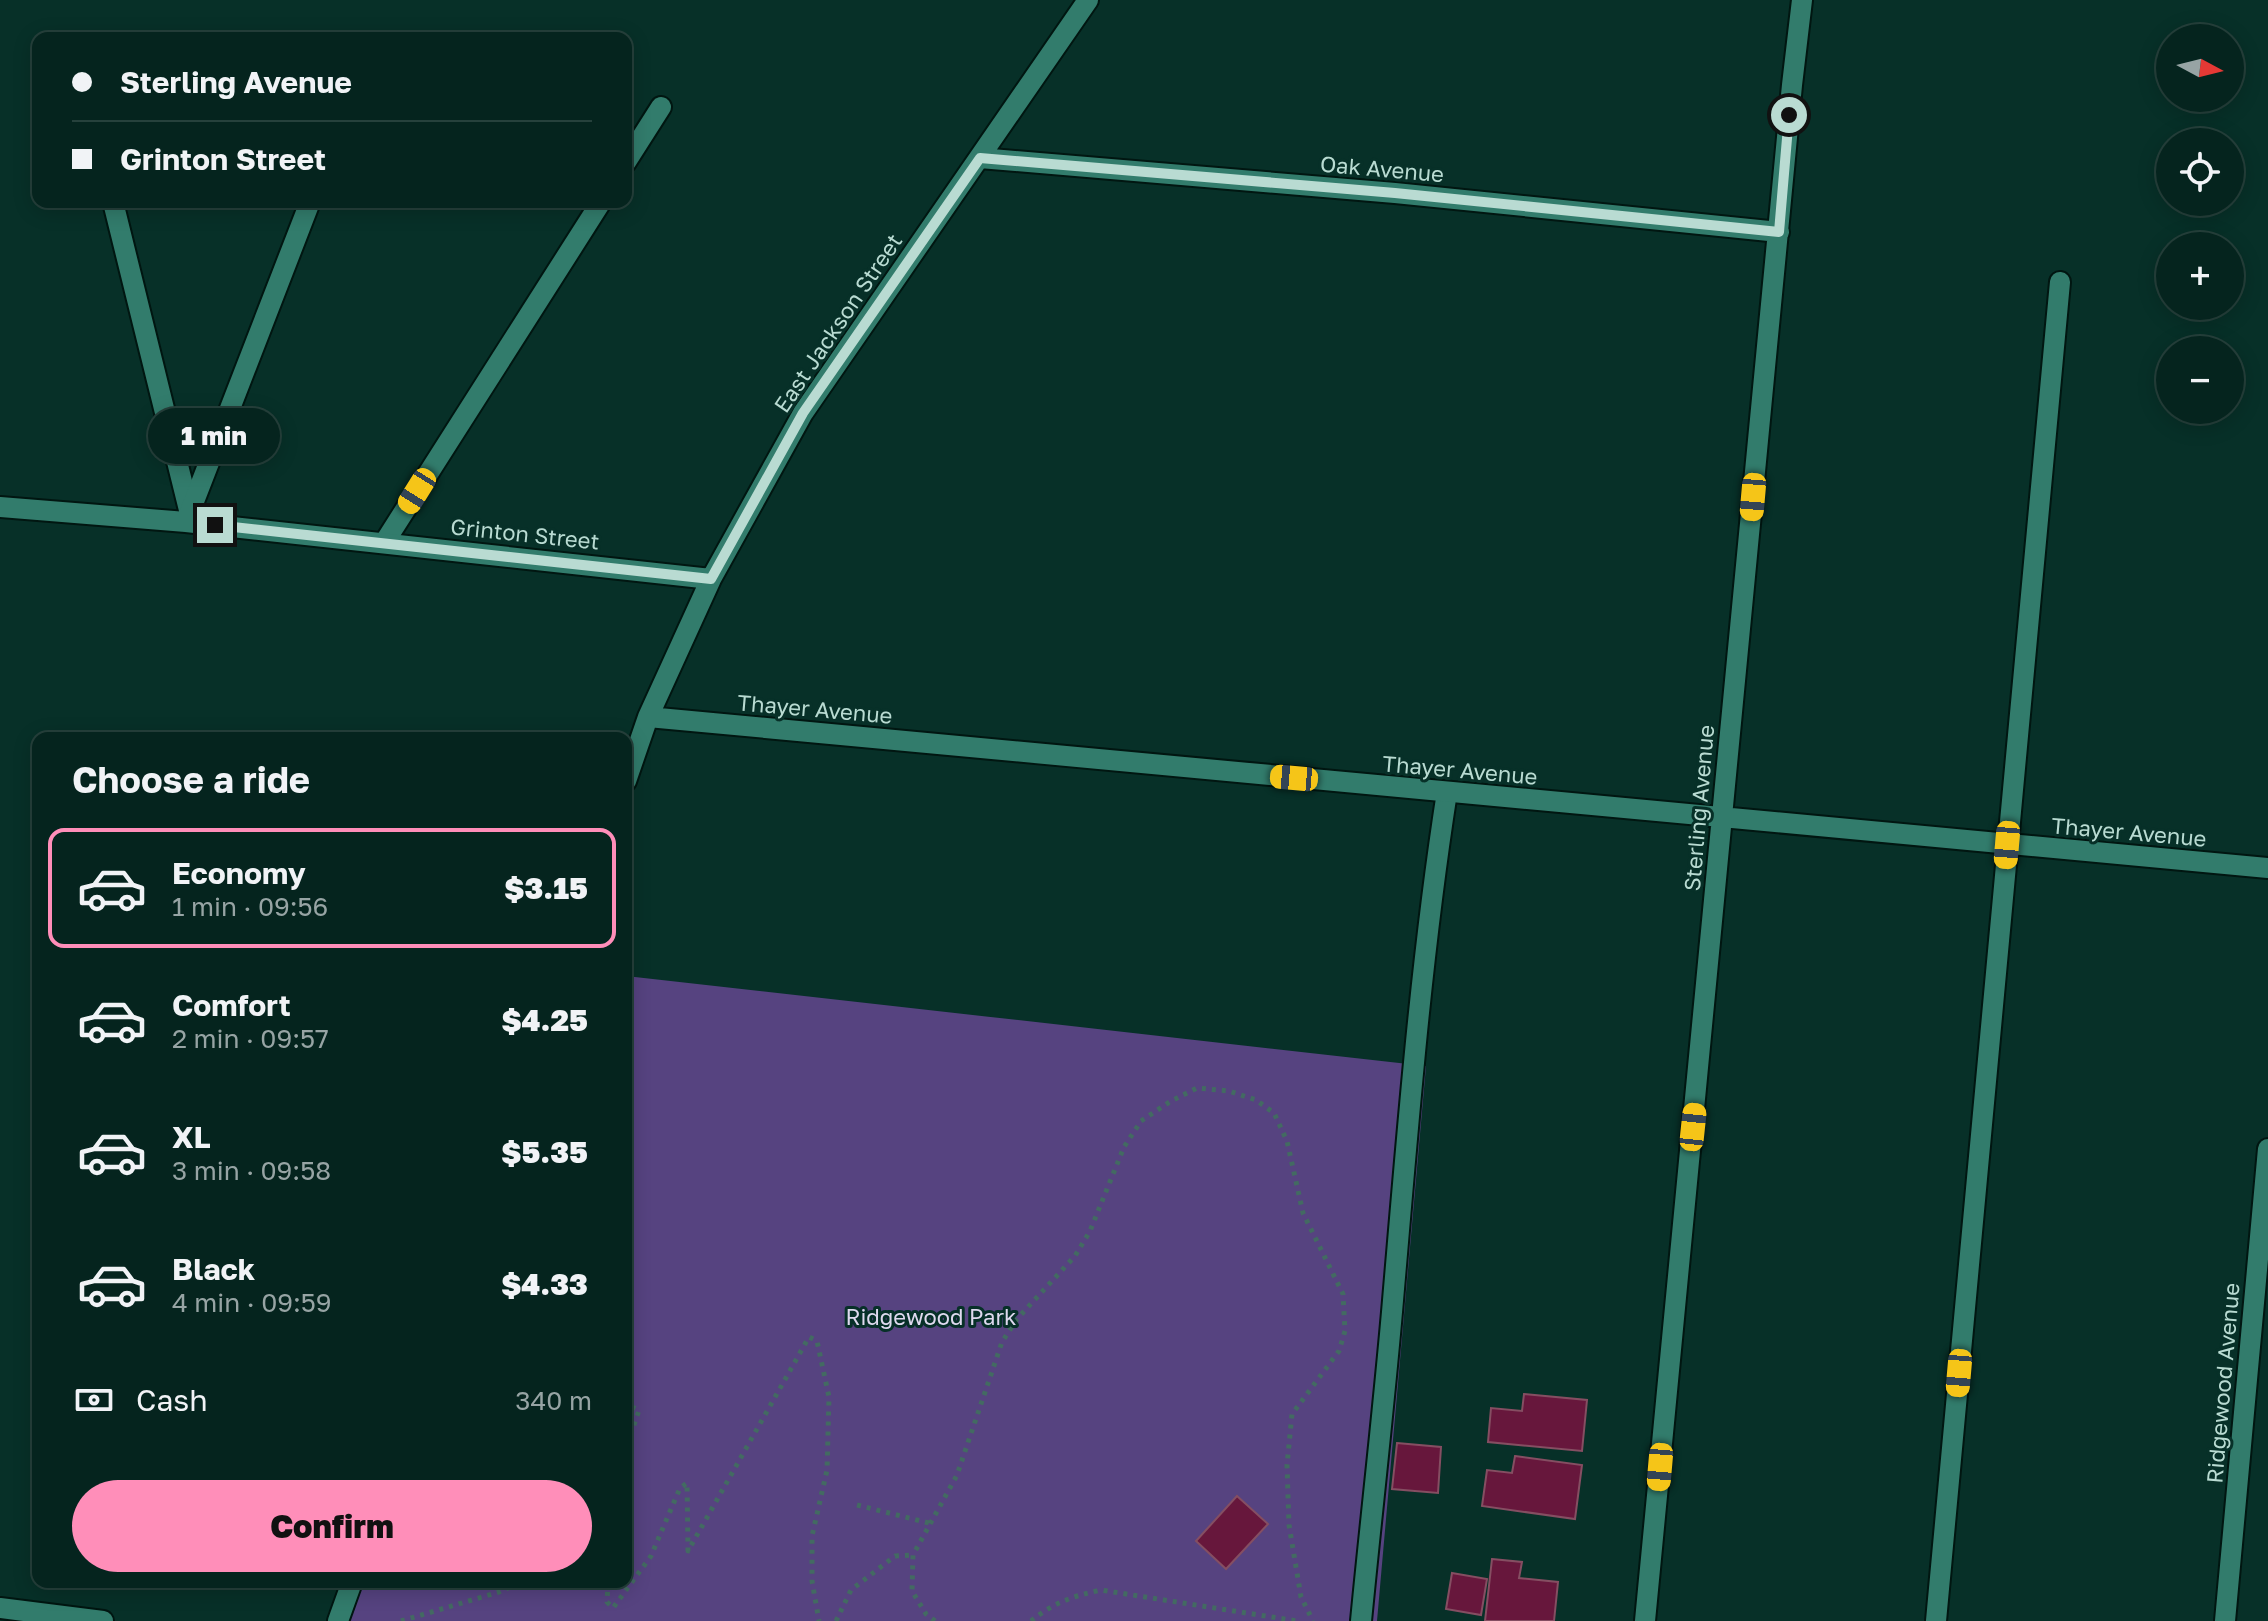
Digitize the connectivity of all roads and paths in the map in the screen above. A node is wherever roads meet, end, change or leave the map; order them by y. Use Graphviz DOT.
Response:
graph roads {
  1 [pos="1088,0"];
  2 [pos="1802,0"];
  3 [pos="661,107"];
  4 [pos="632,153"];
  5 [pos="980,158"];
  6 [pos="114,208"];
  7 [pos="308,208"];
  8 [pos="597,208"];
  9 [pos="1779,232"];
  10 [pos="2060,282"];
  11 [pos="0,507"];
  12 [pos="188,518"];
  13 [pos="384,543"];
  14 [pos="711,579"];
  15 [pos="648,717"];
  16 [pos="632,764"];
  17 [pos="1447,792"];
  18 [pos="1722,818"];
  19 [pos="2007,845"];
  20 [pos="2268,868"];
  21 [pos="2268,1149"];
  22 [pos="632,1407"];
  23 [pos="632,1431"];
  24 [pos="857,1505"];
  25 [pos="929,1523"];
  26 [pos="913,1555"];
  27 [pos="632,1582"];
  28 [pos="350,1588"];
  29 [pos="508,1588"];
  30 [pos="608,1588"];
  31 [pos="628,1588"];
  32 [pos="0,1608"];
  33 [pos="103,1621"];
  34 [pos="338,1621"];
  35 [pos="401,1621"];
  36 [pos="819,1621"];
  37 [pos="836,1621"];
  38 [pos="935,1621"];
  39 [pos="1031,1621"];
  40 [pos="1297,1621"];
  41 [pos="1313,1621"];
  42 [pos="1361,1621"];
  43 [pos="1645,1621"];
  44 [pos="1936,1621"];
  45 [pos="2225,1621"];
  1 -- 5 [label="street, East Jackson Street"];
  2 -- 9 [label="street, Sterling Avenue"];
  3 -- 4 [label="street"];
  5 -- 9 [label="street, Oak Avenue"];
  5 -- 14 [label="street, East Jackson Street"];
  6 -- 12 [label="street"];
  7 -- 12 [label="street"];
  8 -- 13 [label="street"];
  9 -- 18 [label="street, Sterling Avenue"];
  10 -- 19 [label="street"];
  11 -- 12 [label="street, Grinton Street"];
  12 -- 13 [label="street, Grinton Street"];
  13 -- 14 [label="street, Grinton Street"];
  14 -- 15 [label="street, East Jackson Street"];
  15 -- 16 [label="street, East Jackson Street"];
  15 -- 17 [label="street, Thayer Avenue"];
  17 -- 18 [label="street, Thayer Avenue"];
  17 -- 42 [label="street"];
  18 -- 19 [label="street, Thayer Avenue"];
  18 -- 43 [label="street, Sterling Avenue"];
  19 -- 20 [label="street, Thayer Avenue"];
  19 -- 44 [label="street"];
  21 -- 45 [label="street, Ridgewood Avenue"];
  22 -- 23 [label="path"];
  24 -- 25 [label="path"];
  25 -- 26 [label="path"];
  25 -- 41 [label="path"];
  26 -- 37 [label="path"];
  26 -- 38 [label="path"];
  27 -- 36 [label="path"];
  28 -- 34 [label="street"];
  29 -- 35 [label="path"];
  30 -- 31 [label="path"];
  32 -- 33 [label="street"];
  39 -- 40 [label="path"];
}
